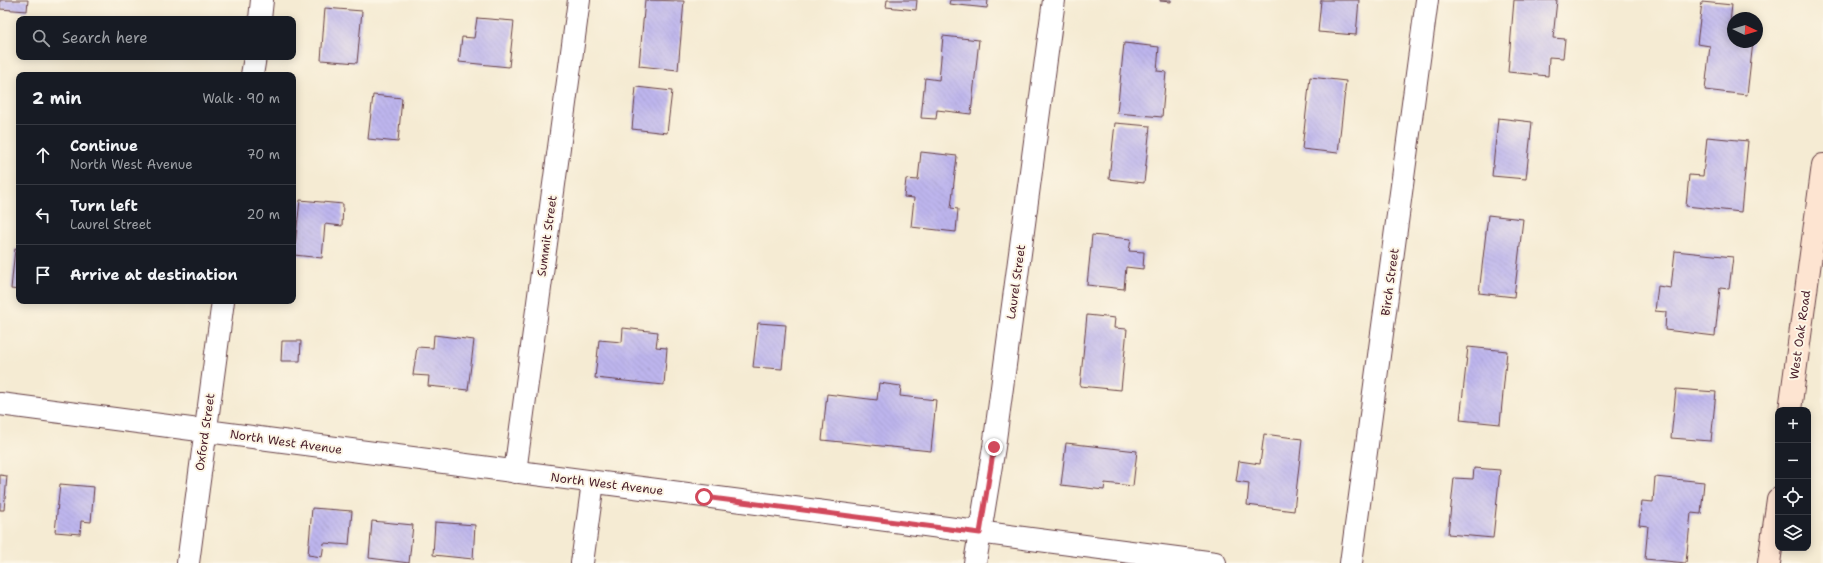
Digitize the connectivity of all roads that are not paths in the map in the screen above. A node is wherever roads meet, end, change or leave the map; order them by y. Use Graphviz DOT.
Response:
graph roads {
  1 [pos="262,0"];
  2 [pos="579,0"];
  3 [pos="1054,0"];
  4 [pos="1427,0"];
  5 [pos="260,16"];
  6 [pos="254,60"];
  7 [pos="252,72"];
  8 [pos="1823,165"];
  9 [pos="223,304"];
  10 [pos="0,404"];
  11 [pos="1790,407"];
  12 [pos="205,431"];
  13 [pos="515,472"];
  14 [pos="593,482"];
  15 [pos="1776,515"];
  16 [pos="980,533"];
  17 [pos="188,563"];
  18 [pos="582,563"];
  19 [pos="975,563"];
  20 [pos="1215,563"];
  21 [pos="1351,563"];
  22 [pos="1769,563"];
  1 -- 5 [label="street"];
  2 -- 13 [label="street, Summit Street"];
  3 -- 16 [label="street, Laurel Street"];
  4 -- 21 [label="street, Birch Street"];
  6 -- 7 [label="street"];
  8 -- 11 [label="street, West Oak Road"];
  9 -- 12 [label="street, Oxford Street"];
  10 -- 12 [label="street, North West Avenue"];
  12 -- 13 [label="street, North West Avenue"];
  12 -- 17 [label="street, Oxford Street"];
  13 -- 14 [label="street, North West Avenue"];
  14 -- 16 [label="street, North West Avenue"];
  14 -- 18 [label="street"];
  15 -- 22 [label="street"];
  16 -- 19 [label="street, Laurel Street"];
  16 -- 20 [label="street, North West Avenue"];
}
